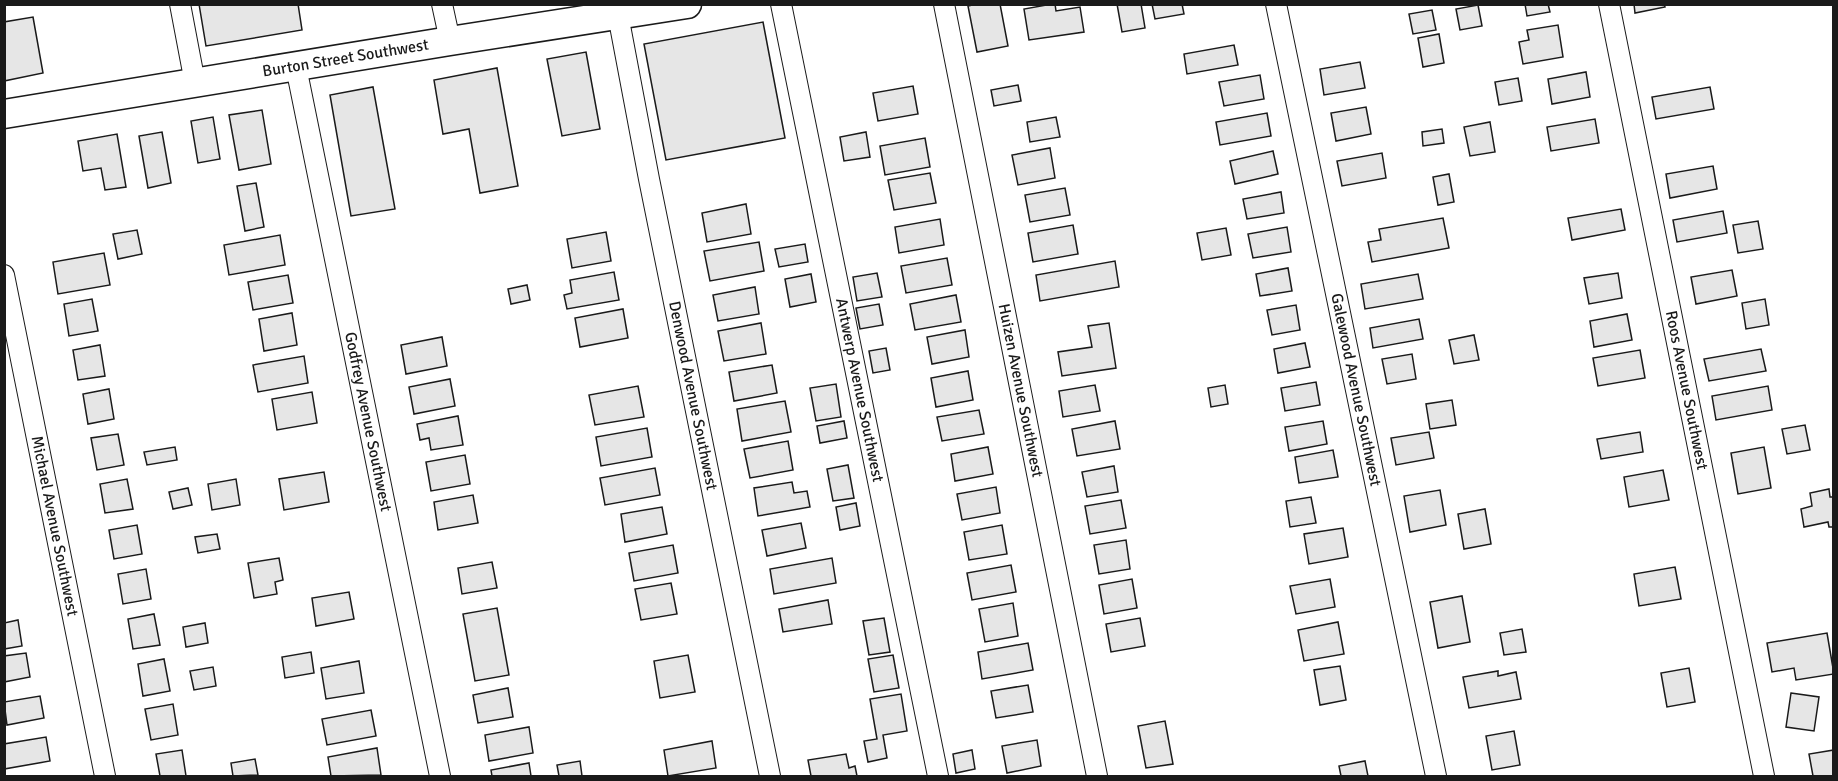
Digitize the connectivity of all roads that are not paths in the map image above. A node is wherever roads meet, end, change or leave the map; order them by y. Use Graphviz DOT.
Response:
graph roads {
  1 [pos="180,4"];
  2 [pos="442,4"];
  3 [pos="687,4"];
  4 [pos="782,4"];
  5 [pos="944,4"];
  6 [pos="1276,4"];
  7 [pos="1609,4"];
  8 [pos="618,15"];
  9 [pos="450,40"];
  10 [pos="296,67"];
  11 [pos="195,83"];
  12 [pos="4,114"];
  13 [pos="4,276"];
  14 [pos="105,777"];
  15 [pos="440,777"];
  16 [pos="770,777"];
  17 [pos="938,777"];
  18 [pos="1097,777"];
  19 [pos="1436,777"];
  20 [pos="1764,777"];
  1 -- 11 [label="street"];
  2 -- 9 [label="street"];
  3 -- 8 [label="main road, Burton Street Southwest"];
  4 -- 17 [label="street, Antwerp Avenue Southwest"];
  5 -- 18 [label="street, Huizen Avenue Southwest"];
  6 -- 19 [label="street, Galewood Avenue Southwest"];
  7 -- 20 [label="street, Roos Avenue Southwest"];
  8 -- 9 [label="main road, Burton Street Southwest"];
  8 -- 16 [label="street, Denwood Avenue Southwest"];
  9 -- 10 [label="main road, Burton Street Southwest"];
  10 -- 11 [label="main road, Burton Street Southwest"];
  10 -- 15 [label="street, Godfrey Avenue Southwest"];
  11 -- 12 [label="main road, Burton Street Southwest"];
  13 -- 14 [label="street, Michael Avenue Southwest"];
}
